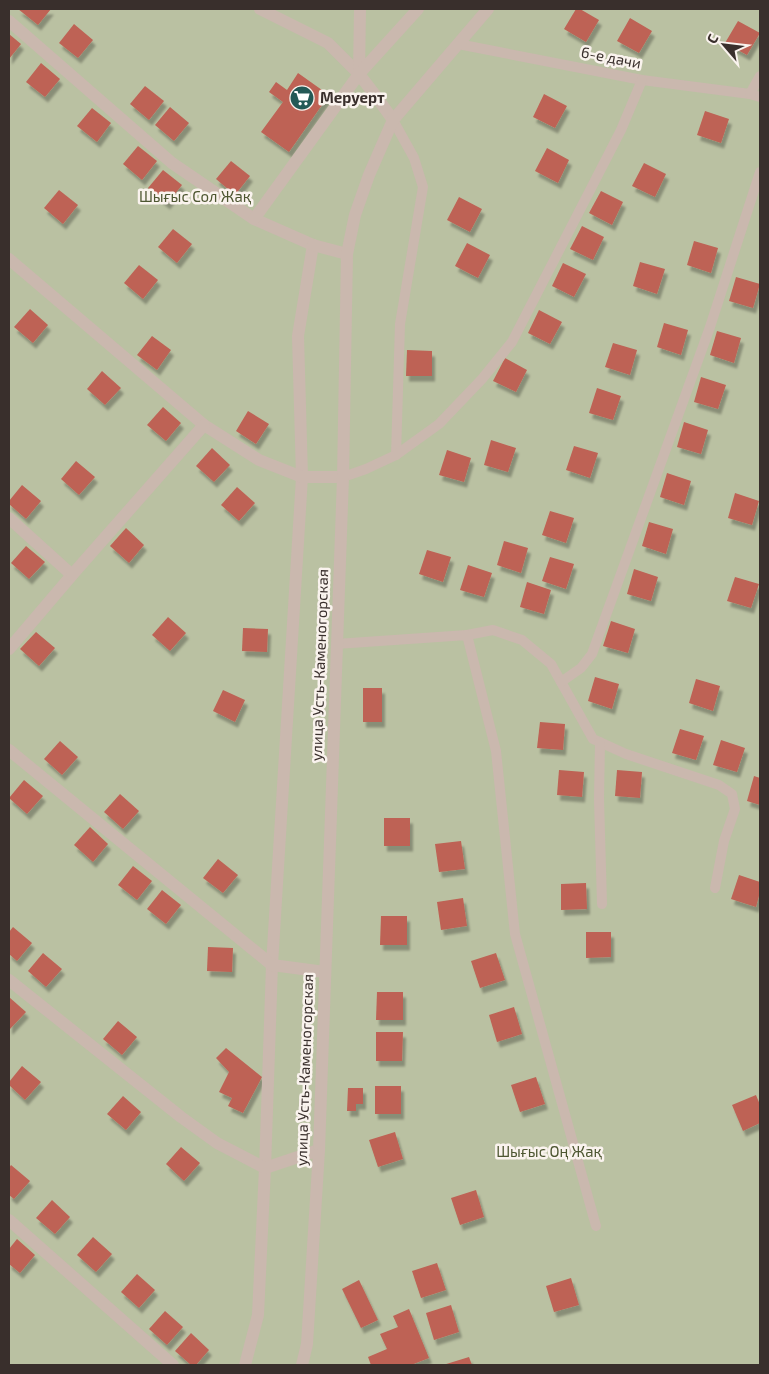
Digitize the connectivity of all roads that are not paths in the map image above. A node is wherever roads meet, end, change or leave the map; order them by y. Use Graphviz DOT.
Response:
graph roads {
  1 [pos="260,9"];
  2 [pos="360,9"];
  3 [pos="418,9"];
  4 [pos="488,9"];
  5 [pos="9,21"];
  6 [pos="458,44"];
  7 [pos="359,74"];
  8 [pos="760,76"];
  9 [pos="642,80"];
  10 [pos="755,96"];
  11 [pos="393,120"];
  12 [pos="760,172"];
  13 [pos="254,219"];
  14 [pos="314,245"];
  15 [pos="347,254"];
  16 [pos="9,259"];
  17 [pos="204,425"];
  18 [pos="396,455"];
  19 [pos="302,477"];
  20 [pos="343,477"];
  21 [pos="9,518"];
  22 [pos="72,575"];
  23 [pos="467,635"];
  24 [pos="336,644"];
  25 [pos="9,649"];
  26 [pos="561,682"];
  27 [pos="600,742"];
  28 [pos="9,750"];
  29 [pos="715,888"];
  30 [pos="602,904"];
  31 [pos="272,965"];
  32 [pos="325,972"];
  33 [pos="9,980"];
  34 [pos="319,1150"];
  35 [pos="265,1168"];
  36 [pos="9,1220"];
  37 [pos="596,1226"];
  38 [pos="173,1365"];
  39 [pos="245,1365"];
  40 [pos="302,1365"];
  1 -- 7 [label="street"];
  2 -- 7 [label="street"];
  3 -- 7 [label="street"];
  4 -- 6 [label="street, улица Усть-Каменогорская"];
  5 -- 13 [label="street"];
  6 -- 9 [label="lane, 6-е дачи"];
  6 -- 11 [label="street, улица Усть-Каменогорская"];
  7 -- 11 [label="street"];
  7 -- 13 [label="street"];
  8 -- 10 [label="lane"];
  9 -- 10 [label="lane, 6-е дачи"];
  9 -- 18 [label="lane"];
  11 -- 15 [label="street, улица Усть-Каменогорская"];
  11 -- 18 [label="lane"];
  12 -- 26 [label="lane"];
  13 -- 14 [label="street"];
  14 -- 15 [label="street"];
  14 -- 19 [label="street"];
  15 -- 20 [label="street, улица Усть-Каменогорская"];
  16 -- 17 [label="street"];
  17 -- 19 [label="street"];
  17 -- 22 [label="street"];
  18 -- 20 [label="lane"];
  19 -- 20 [label="street"];
  19 -- 31 [label="street"];
  20 -- 24 [label="street, улица Усть-Каменогорская"];
  21 -- 22 [label="street"];
  22 -- 25 [label="street"];
  23 -- 24 [label="lane"];
  23 -- 26 [label="lane"];
  23 -- 37 [label="lane"];
  24 -- 32 [label="street, улица Усть-Каменогорская"];
  26 -- 27 [label="lane"];
  27 -- 29 [label="lane"];
  27 -- 30 [label="lane"];
  28 -- 31 [label="street"];
  31 -- 32 [label="street"];
  31 -- 35 [label="street"];
  32 -- 34 [label="street, улица Усть-Каменогорская"];
  33 -- 35 [label="street"];
  34 -- 35 [label="street"];
  34 -- 40 [label="street, улица Усть-Каменогорская"];
  35 -- 39 [label="street"];
  36 -- 38 [label="street"];
}
